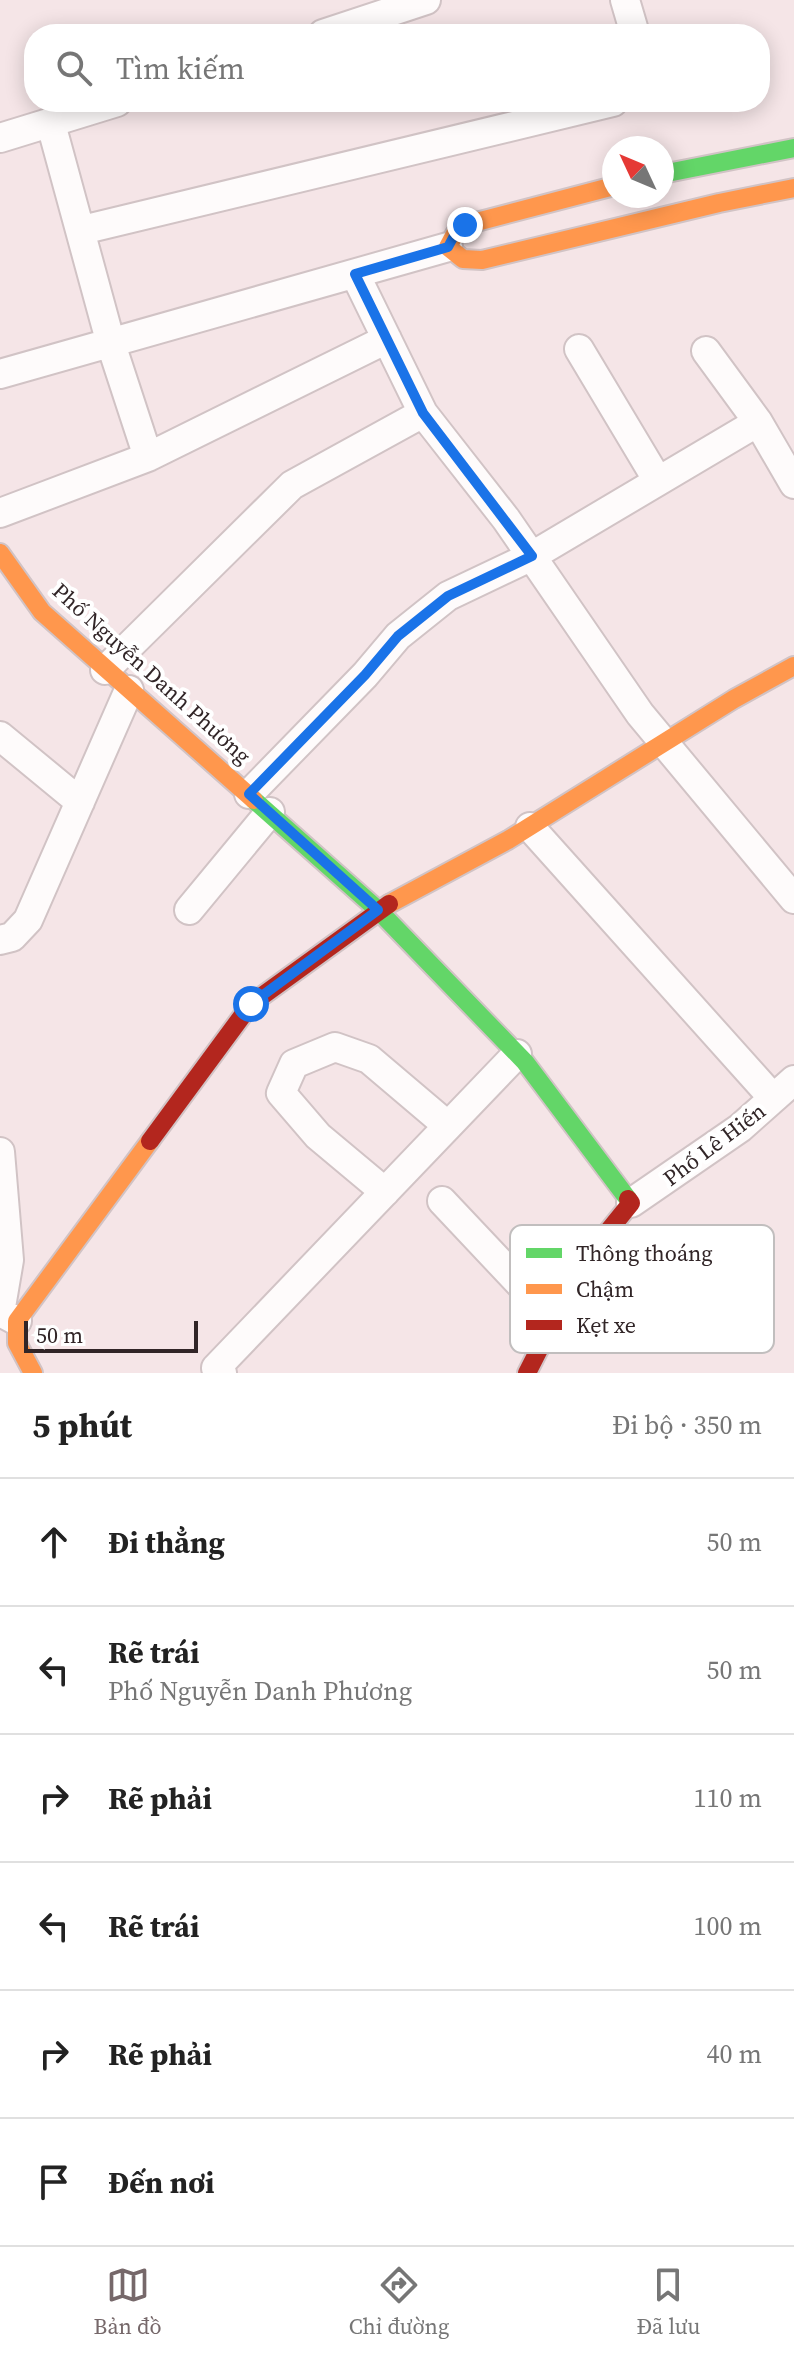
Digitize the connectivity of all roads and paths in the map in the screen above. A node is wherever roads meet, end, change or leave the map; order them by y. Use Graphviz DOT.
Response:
graph roads {
  1 [pos="426,0"];
  2 [pos="625,0"];
  3 [pos="353,24"];
  4 [pos="632,24"];
  5 [pos="87,112"];
  6 [pos="572,112"];
  7 [pos="51,124"];
  8 [pos="0,138"];
  9 [pos="794,148"];
  10 [pos="674,172"];
  11 [pos="794,188"];
  12 [pos="602,189"];
  13 [pos="82,230"];
  14 [pos="448,247"];
  15 [pos="355,274"];
  16 [pos="387,339"];
  17 [pos="111,344"];
  18 [pos="579,349"];
  19 [pos="706,351"];
  20 [pos="0,374"];
  21 [pos="423,413"];
  22 [pos="758,422"];
  23 [pos="148,457"];
  24 [pos="658,481"];
  25 [pos="794,484"];
  26 [pos="0,513"];
  27 [pos="0,553"];
  28 [pos="532,556"];
  29 [pos="794,666"];
  30 [pos="105,670"];
  31 [pos="129,690"];
  32 [pos="0,736"];
  33 [pos="664,742"];
  34 [pos="80,802"];
  35 [pos="260,803"];
  36 [pos="530,827"];
  37 [pos="794,899"];
  38 [pos="189,910"];
  39 [pos="378,910"];
  40 [pos="0,940"];
  41 [pos="517,1054"];
  42 [pos="784,1089"];
  43 [pos="448,1126"];
  44 [pos="0,1152"];
  45 [pos="385,1192"];
  46 [pos="442,1201"];
  47 [pos="631,1203"];
  48 [pos="613,1225"];
  49 [pos="510,1273"];
  50 [pos="17,1321"];
  51 [pos="537,1353"];
  52 [pos="33,1373"];
  53 [pos="222,1373"];
  54 [pos="527,1373"];
  1 -- 3 [label="street"];
  2 -- 4 [label="street"];
  5 -- 7 [label="street"];
  6 -- 13 [label="street"];
  7 -- 8 [label="street"];
  7 -- 13 [label="street"];
  9 -- 10 [label="street"];
  11 -- 14 [label="street"];
  12 -- 14 [label="street"];
  13 -- 17 [label="street"];
  14 -- 15 [label="street"];
  15 -- 16 [label="street"];
  15 -- 17 [label="street"];
  16 -- 21 [label="street"];
  16 -- 23 [label="street"];
  17 -- 20 [label="street"];
  17 -- 23 [label="street"];
  18 -- 24 [label="street"];
  19 -- 22 [label="street"];
  21 -- 28 [label="street"];
  21 -- 30 [label="street"];
  22 -- 24 [label="street"];
  22 -- 25 [label="street"];
  23 -- 26 [label="street"];
  24 -- 28 [label="street"];
  27 -- 30 [label="street, Phố Nguyễn Danh Phương"];
  28 -- 33 [label="street"];
  28 -- 35 [label="street"];
  29 -- 33 [label="street"];
  30 -- 31 [label="street, Phố Nguyễn Danh Phương"];
  31 -- 34 [label="street"];
  31 -- 35 [label="street, Phố Nguyễn Danh Phương"];
  32 -- 34 [label="street"];
  33 -- 36 [label="street"];
  33 -- 37 [label="street"];
  34 -- 40 [label="street"];
  35 -- 38 [label="street"];
  35 -- 39 [label="street, Phố Nguyễn Danh Phương"];
  36 -- 39 [label="street"];
  36 -- 42 [label="street"];
  39 -- 41 [label="street, Phố Nguyễn Danh Phương"];
  39 -- 50 [label="street"];
  41 -- 43 [label="street"];
  41 -- 47 [label="street, Phố Nguyễn Danh Phương"];
  42 -- 47 [label="street, Phố Lê Hiến"];
  43 -- 45 [label="street"];
  43 -- 45 [label="street"];
  44 -- 50 [label="street"];
  45 -- 53 [label="street"];
  46 -- 49 [label="street"];
  47 -- 48 [label="street"];
  50 -- 52 [label="street"];
  51 -- 54 [label="street"];
}
